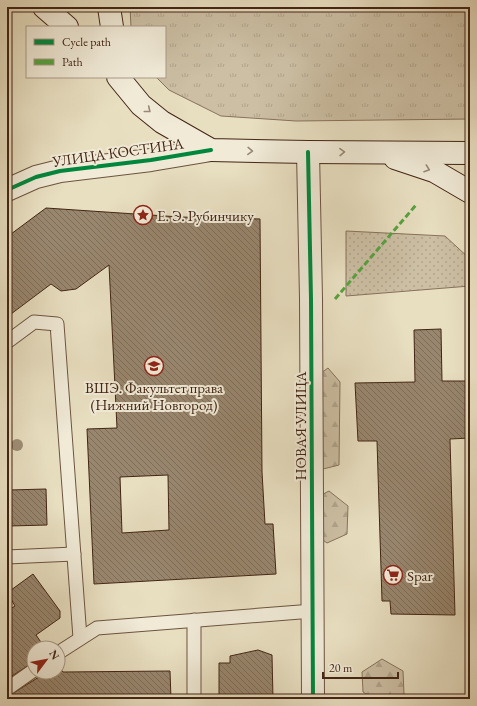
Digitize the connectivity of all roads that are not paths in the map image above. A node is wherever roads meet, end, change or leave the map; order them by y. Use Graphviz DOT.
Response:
graph roads {
  1 [pos="44,7"];
  2 [pos="110,7"];
  3 [pos="66,26"];
  4 [pos="112,26"];
  5 [pos="120,78"];
  6 [pos="211,150"];
  7 [pos="308,152"];
  8 [pos="377,152"];
  9 [pos="470,153"];
  10 [pos="7,190"];
  11 [pos="470,192"];
  12 [pos="7,342"];
  13 [pos="74,554"];
  14 [pos="7,557"];
  15 [pos="314,611"];
  16 [pos="194,620"];
  17 [pos="80,638"];
  18 [pos="66,648"];
  19 [pos="26,675"];
  20 [pos="7,688"];
  21 [pos="194,699"];
  22 [pos="313,699"];
  1 -- 3 [label="street"];
  2 -- 4 [label="street"];
  5 -- 6 [label="street, one-way"];
  6 -- 7 [label="street, УЛИЦА КОСТИНА, one-way"];
  6 -- 10 [label="street, УЛИЦА КОСТИНА"];
  7 -- 8 [label="street, УЛИЦА КОСТИНА, one-way"];
  7 -- 15 [label="street, НОВАЯ УЛИЦА"];
  8 -- 9 [label="street, УЛИЦА КОСТИНА"];
  8 -- 11 [label="street, one-way"];
  12 -- 13 [label="lane"];
  13 -- 14 [label="lane"];
  13 -- 17 [label="lane"];
  15 -- 16 [label="lane"];
  15 -- 22 [label="street, НОВАЯ УЛИЦА"];
  16 -- 17 [label="lane"];
  16 -- 21 [label="lane"];
  17 -- 18 [label="lane"];
  19 -- 20 [label="lane"];
}
